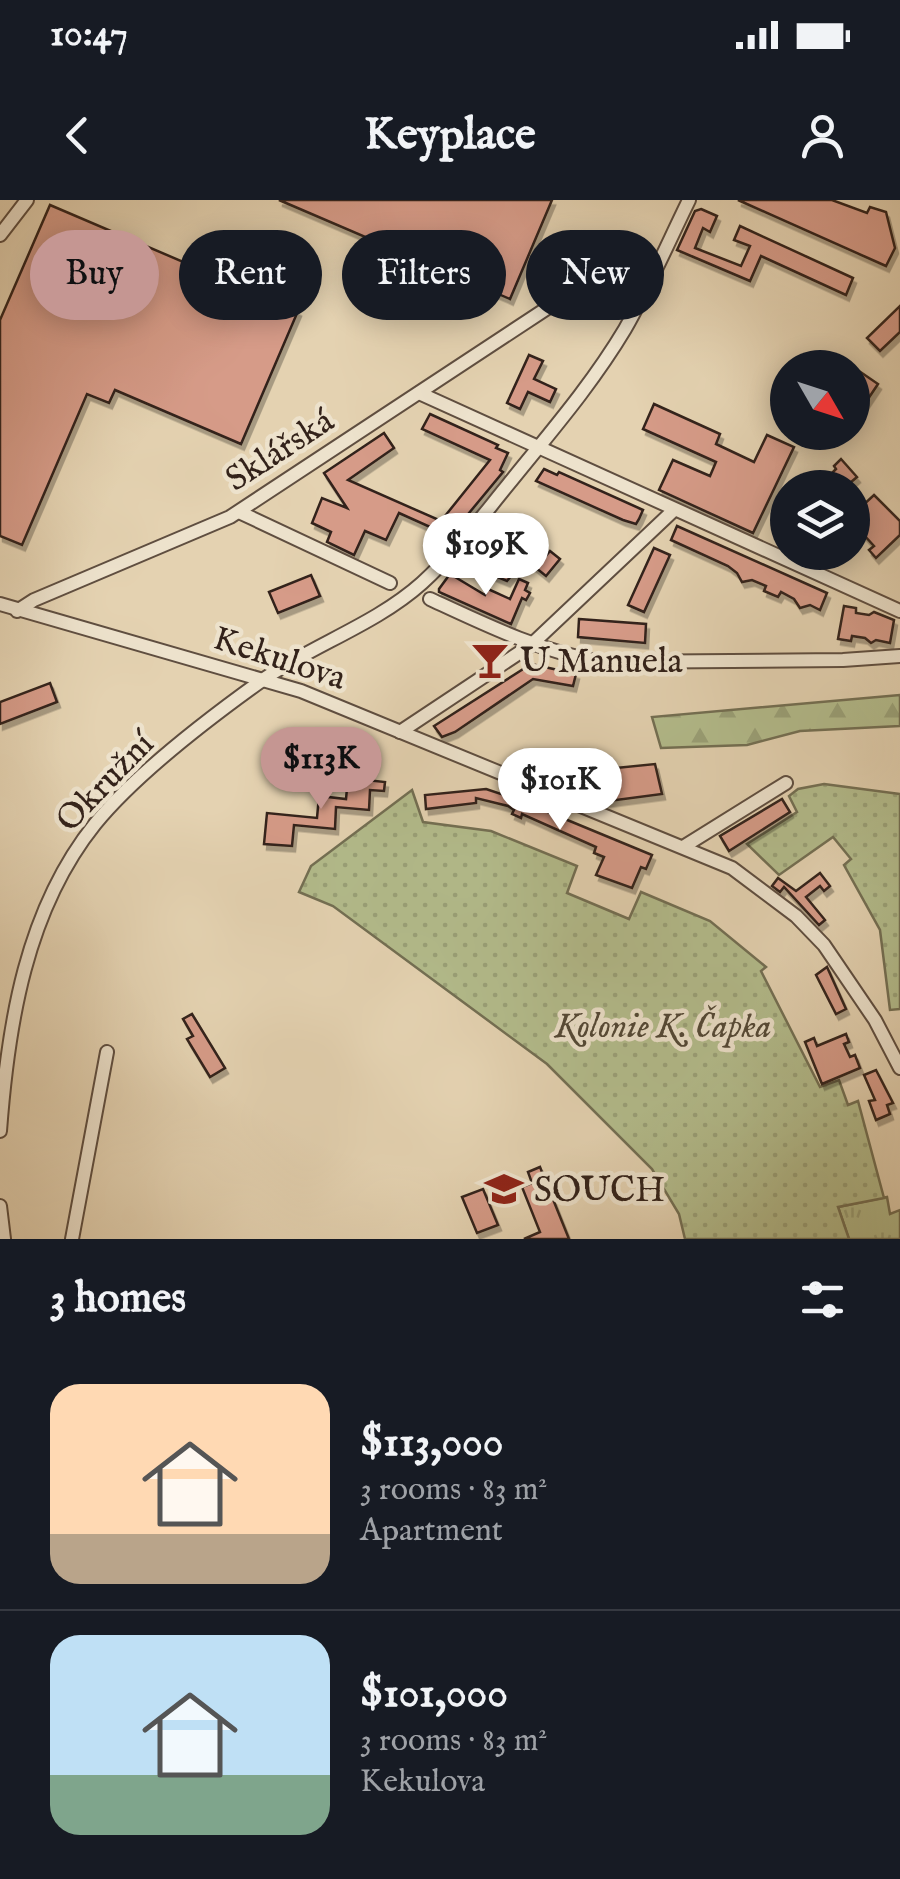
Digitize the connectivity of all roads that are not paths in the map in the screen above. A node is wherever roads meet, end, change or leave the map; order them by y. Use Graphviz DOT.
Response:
graph roads {
  1 [pos="27,200"];
  2 [pos="689,200"];
  3 [pos="0,235"];
  4 [pos="528,320"];
  5 [pos="419,392"];
  6 [pos="539,446"];
  7 [pos="674,510"];
  8 [pos="239,512"];
  9 [pos="390,583"];
  10 [pos="430,599"];
  11 [pos="0,604"];
  12 [pos="17,611"];
  13 [pos="900,611"];
  14 [pos="531,645"];
  15 [pos="900,656"];
  16 [pos="262,680"];
  17 [pos="400,732"];
  18 [pos="786,783"];
  19 [pos="683,848"];
  20 [pos="107,1052"];
  21 [pos="900,1068"];
  22 [pos="0,1130"];
  23 [pos="0,1206"];
  24 [pos="4,1239"];
  25 [pos="72,1239"];
  1 -- 3 [label="street"];
  2 -- 6 [label="street, Okružní"];
  4 -- 5 [label="street, Sklářská"];
  5 -- 6 [label="street"];
  5 -- 8 [label="street, Sklářská"];
  6 -- 7 [label="street"];
  6 -- 16 [label="street, Okružní"];
  7 -- 13 [label="street"];
  7 -- 14 [label="street"];
  8 -- 9 [label="street"];
  8 -- 12 [label="street, Sklářská"];
  10 -- 14 [label="street"];
  11 -- 12 [label="street, Kekulova"];
  12 -- 16 [label="street, Kekulova"];
  14 -- 15 [label="street"];
  14 -- 17 [label="street"];
  16 -- 17 [label="street, Kekulova"];
  16 -- 22 [label="street, Okružní"];
  17 -- 19 [label="street, Kekulova"];
  18 -- 19 [label="street"];
  19 -- 21 [label="street, Kekulova"];
  20 -- 25 [label="street"];
  23 -- 24 [label="street"];
}
